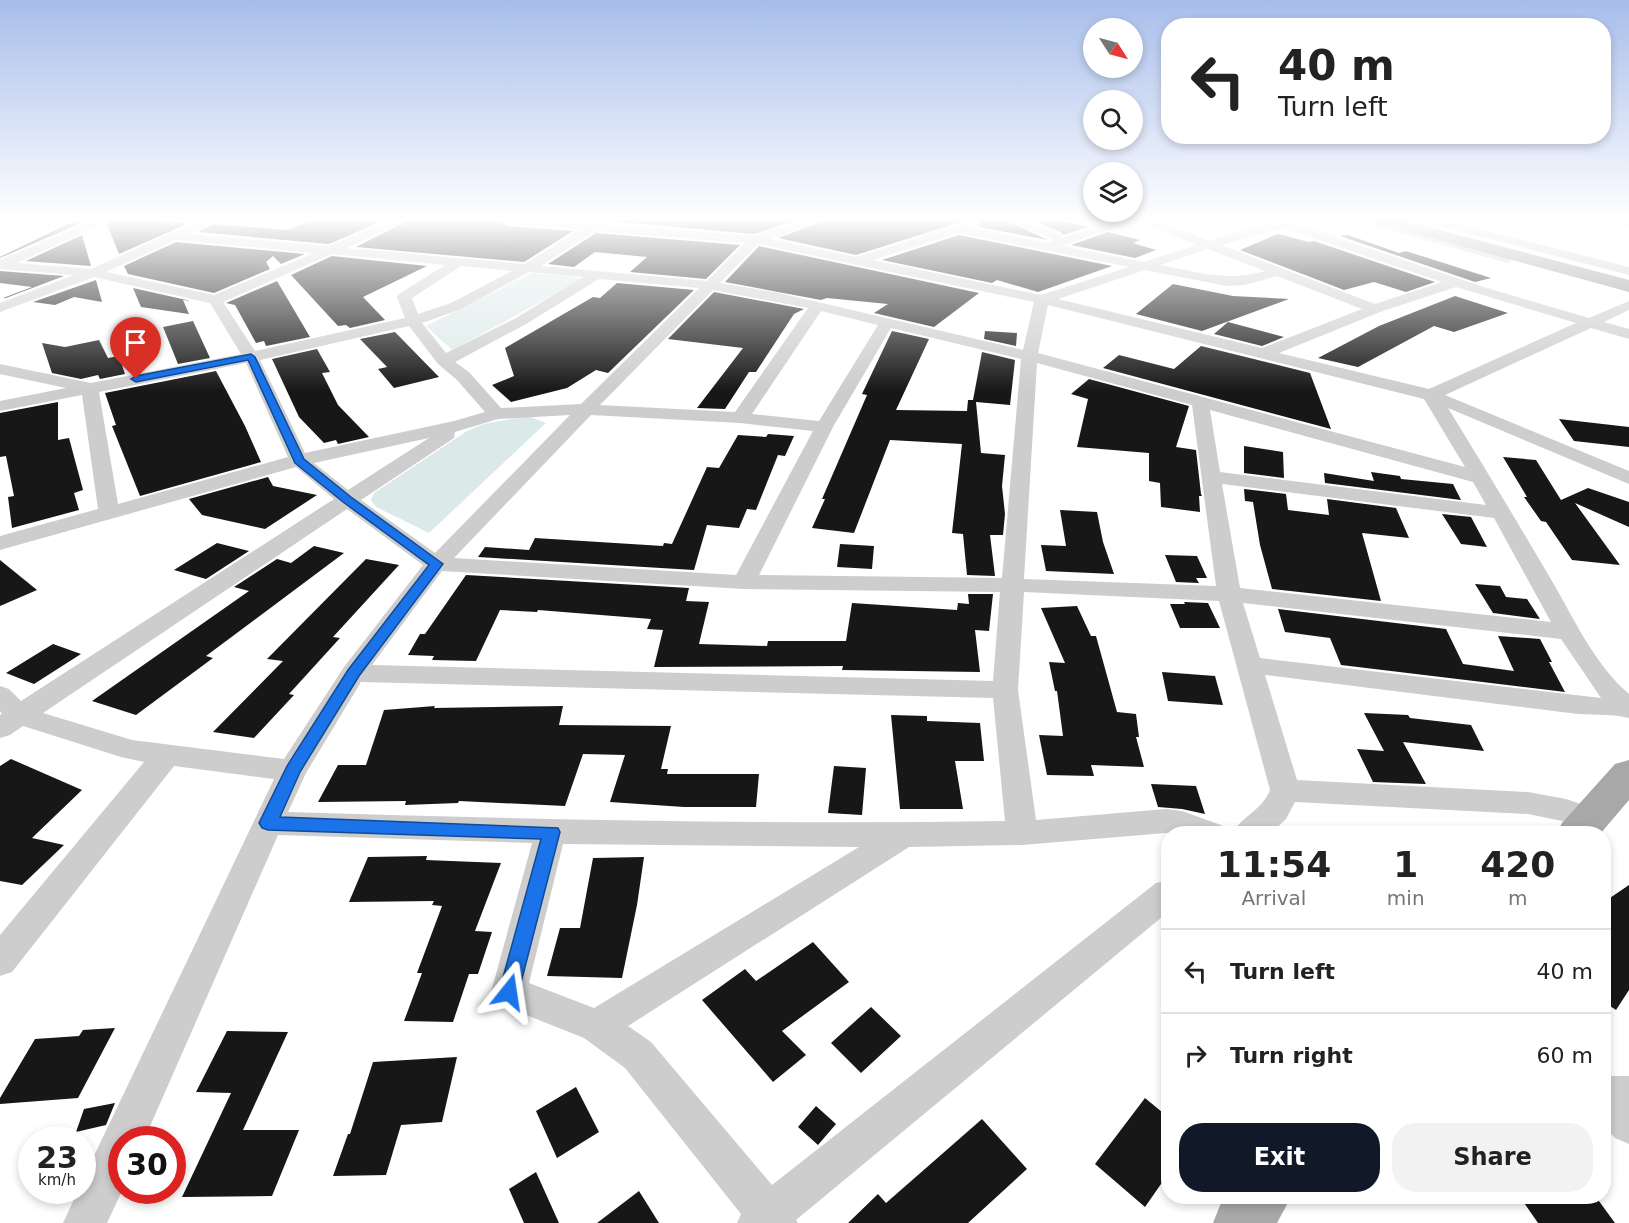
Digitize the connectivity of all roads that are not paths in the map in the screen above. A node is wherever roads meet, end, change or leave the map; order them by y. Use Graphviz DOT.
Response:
graph roads {
  1 [pos="82,277"];
  2 [pos="111,277"];
  3 [pos="267,277"];
  4 [pos="436,277"];
  5 [pos="511,277"];
  6 [pos="593,277"];
  7 [pos="620,277"];
  8 [pos="718,277"];
  9 [pos="936,277"];
  10 [pos="1109,277"];
  11 [pos="1206,277"];
  12 [pos="1255,277"];
  13 [pos="1290,277"];
  14 [pos="1442,277"];
  15 [pos="1577,277"];
  16 [pos="1596,277"];
  17 [pos="1456,282"];
  18 [pos="710,285"];
  19 [pos="1629,286"];
  20 [pos="1629,291"];
  21 [pos="1042,299"];
  22 [pos="215,300"];
  23 [pos="1629,305"];
  24 [pos="817,306"];
  25 [pos="0,308"];
  26 [pos="1375,309"];
  27 [pos="413,321"];
  28 [pos="887,322"];
  29 [pos="1593,322"];
  30 [pos="1629,334"];
  31 [pos="1264,354"];
  32 [pos="1029,356"];
  33 [pos="251,357"];
  34 [pos="444,361"];
  35 [pos="0,369"];
  36 [pos="90,388"];
  37 [pos="1431,395"];
  38 [pos="1200,403"];
  39 [pos="0,406"];
  40 [pos="585,409"];
  41 [pos="496,414"];
  42 [pos="740,418"];
  43 [pos="458,426"];
  44 [pos="824,427"];
  45 [pos="299,460"];
  46 [pos="1211,477"];
  47 [pos="1482,478"];
  48 [pos="1629,478"];
  49 [pos="347,500"];
  50 [pos="109,511"];
  51 [pos="1502,513"];
  52 [pos="0,543"];
  53 [pos="436,564"];
  54 [pos="744,582"];
  55 [pos="1013,585"];
  56 [pos="1229,594"];
  57 [pos="1569,632"];
  58 [pos="1249,665"];
  59 [pos="353,673"];
  60 [pos="1005,690"];
  61 [pos="1626,706"];
  62 [pos="6,713"];
  63 [pos="166,754"];
  64 [pos="292,771"];
  65 [pos="1626,783"];
  66 [pos="1285,790"];
  67 [pos="268,823"];
  68 [pos="1190,826"];
  69 [pos="1260,826"];
  70 [pos="1583,826"];
  71 [pos="551,832"];
  72 [pos="1022,833"];
  73 [pos="903,836"];
  74 [pos="1161,898"];
  75 [pos="0,961"];
  76 [pos="597,1026"];
  77 [pos="1629,1095"];
  78 [pos="1611,1096"];
  79 [pos="1611,1105"];
  80 [pos="1629,1124"];
  81 [pos="129,1126"];
  82 [pos="108,1173"];
  83 [pos="1257,1204"];
  84 [pos="768,1220"];
  85 [pos="85,1223"];
  86 [pos="1241,1223"];
  1 -- 25 [label="street"];
  2 -- 22 [label="street"];
  3 -- 22 [label="street"];
  4 -- 27 [label="street"];
  5 -- 27 [label="street"];
  6 -- 34 [label="street"];
  7 -- 18 [label="street"];
  8 -- 18 [label="street"];
  9 -- 21 [label="street"];
  10 -- 21 [label="street"];
  11 -- 12 [label="street"];
  13 -- 26 [label="street"];
  14 -- 17 [label="street"];
  15 -- 20 [label="street"];
  16 -- 19 [label="highway"];
  17 -- 26 [label="street"];
  17 -- 29 [label="street"];
  18 -- 24 [label="street"];
  18 -- 40 [label="street"];
  21 -- 31 [label="street"];
  21 -- 32 [label="street"];
  22 -- 33 [label="street"];
  23 -- 29 [label="street"];
  24 -- 28 [label="street"];
  24 -- 42 [label="street"];
  26 -- 31 [label="street"];
  27 -- 33 [label="street"];
  27 -- 34 [label="street"];
  28 -- 32 [label="street"];
  28 -- 44 [label="street"];
  29 -- 30 [label="street"];
  29 -- 37 [label="street"];
  31 -- 37 [label="street"];
  32 -- 38 [label="street"];
  32 -- 55 [label="street"];
  33 -- 36 [label="street"];
  33 -- 45 [label="street"];
  34 -- 41 [label="street"];
  35 -- 36 [label="street"];
  36 -- 39 [label="street"];
  36 -- 50 [label="street"];
  37 -- 47 [label="street"];
  37 -- 48 [label="street"];
  38 -- 46 [label="street"];
  38 -- 47 [label="street"];
  40 -- 41 [label="street"];
  40 -- 42 [label="street"];
  40 -- 53 [label="street"];
  41 -- 43 [label="street"];
  42 -- 44 [label="street"];
  43 -- 45 [label="street"];
  43 -- 49 [label="street"];
  44 -- 54 [label="street"];
  45 -- 49 [label="street"];
  45 -- 50 [label="street"];
  46 -- 51 [label="street"];
  46 -- 56 [label="street"];
  47 -- 51 [label="street"];
  49 -- 53 [label="street"];
  49 -- 62 [label="street"];
  50 -- 52 [label="street"];
  51 -- 57 [label="street"];
  53 -- 54 [label="street"];
  53 -- 59 [label="street"];
  54 -- 55 [label="street"];
  55 -- 56 [label="street"];
  55 -- 60 [label="street"];
  56 -- 57 [label="street"];
  56 -- 58 [label="street"];
  57 -- 61 [label="street"];
  58 -- 61 [label="street"];
  58 -- 66 [label="street"];
  59 -- 60 [label="street"];
  59 -- 64 [label="street"];
  60 -- 72 [label="street"];
  62 -- 63 [label="street"];
  63 -- 64 [label="street"];
  63 -- 75 [label="street"];
  64 -- 67 [label="street"];
  65 -- 70 [label="main road"];
  66 -- 69 [label="street"];
  66 -- 70 [label="street"];
  67 -- 71 [label="street"];
  67 -- 81 [label="street"];
  68 -- 72 [label="street"];
  71 -- 73 [label="street"];
  71 -- 76 [label="street"];
  72 -- 73 [label="street"];
  73 -- 76 [label="street"];
  74 -- 84 [label="street"];
  76 -- 84 [label="street"];
  77 -- 78 [label="street"];
  79 -- 80 [label="street"];
  82 -- 85 [label="street"];
  83 -- 86 [label="main road"];
}
